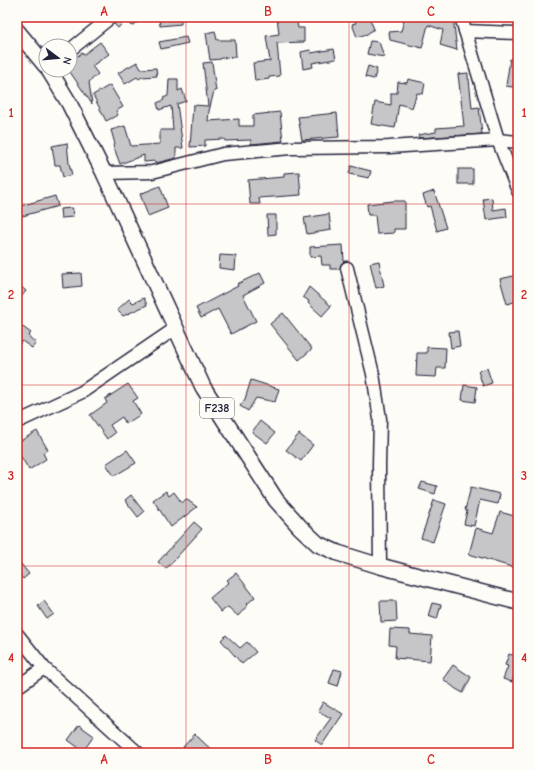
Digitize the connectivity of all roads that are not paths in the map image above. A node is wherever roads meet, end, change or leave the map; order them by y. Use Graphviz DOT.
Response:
graph roads {
  1 [pos="111,17"];
  2 [pos="461,17"];
  3 [pos="17,31"];
  4 [pos="465,31"];
  5 [pos="518,33"];
  6 [pos="78,44"];
  7 [pos="38,56"];
  8 [pos="54,78"];
  9 [pos="498,140"];
  10 [pos="518,142"];
  11 [pos="104,173"];
  12 [pos="518,191"];
  13 [pos="347,268"];
  14 [pos="176,328"];
  15 [pos="17,422"];
  16 [pos="380,566"];
  17 [pos="518,602"];
  18 [pos="17,634"];
  19 [pos="44,668"];
  20 [pos="17,687"];
  21 [pos="138,753"];
  1 -- 6 [label="street"];
  2 -- 4 [label="street"];
  3 -- 7 [label="main road"];
  4 -- 5 [label="street"];
  4 -- 9 [label="street"];
  8 -- 11 [label="main road, F238"];
  9 -- 10 [label="street"];
  9 -- 11 [label="street"];
  9 -- 12 [label="street"];
  11 -- 14 [label="main road, F238"];
  13 -- 16 [label="street"];
  14 -- 15 [label="street"];
  14 -- 16 [label="main road, F238"];
  16 -- 17 [label="main road, F238"];
  18 -- 19 [label="street"];
  19 -- 20 [label="street"];
  19 -- 21 [label="street"];
}
